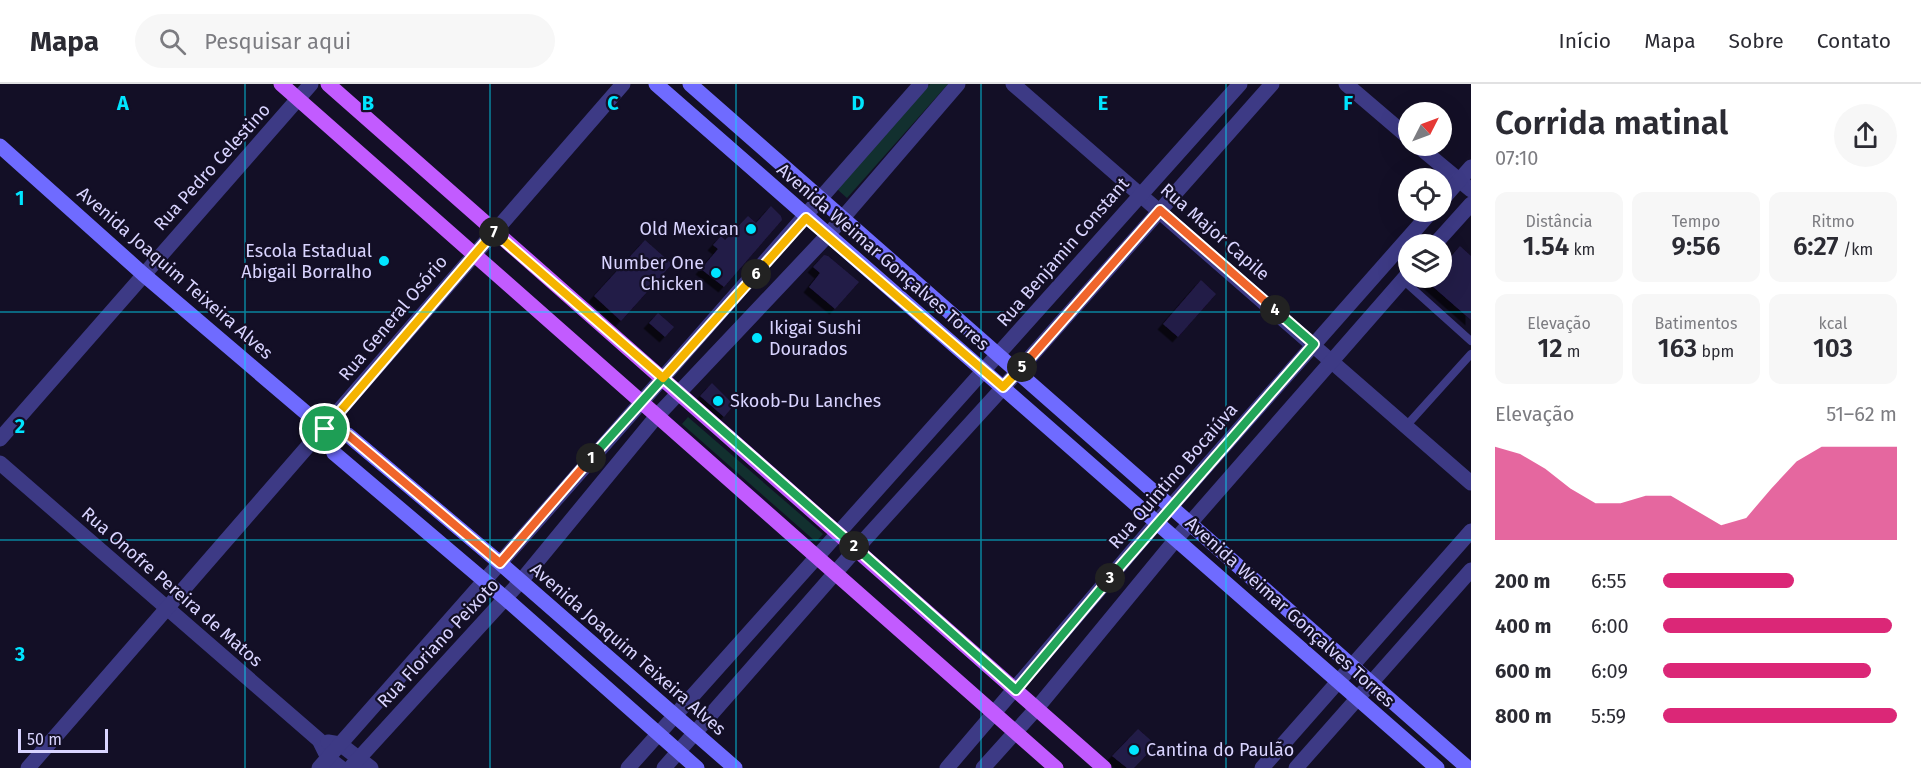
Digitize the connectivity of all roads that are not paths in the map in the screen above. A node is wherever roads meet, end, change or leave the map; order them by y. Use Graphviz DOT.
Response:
graph roads {
  1 [pos="281,84"];
  2 [pos="311,84"];
  3 [pos="328,84"];
  4 [pos="623,84"];
  5 [pos="656,84"];
  6 [pos="690,84"];
  7 [pos="921,84"];
  8 [pos="958,84"];
  9 [pos="1013,84"];
  10 [pos="1240,84"];
  11 [pos="1272,84"];
  12 [pos="1346,84"];
  13 [pos="298,100"];
  14 [pos="1398,128"];
  15 [pos="0,146"];
  16 [pos="1430,156"];
  17 [pos="1471,167"];
  18 [pos="1465,185"];
  19 [pos="1140,193"];
  20 [pos="1452,193"];
  21 [pos="820,201"];
  22 [pos="1471,204"];
  23 [pos="1160,210"];
  24 [pos="806,218"];
  25 [pos="841,219"];
  26 [pos="1422,222"];
  27 [pos="494,231"];
  28 [pos="1444,234"];
  29 [pos="828,235"];
  30 [pos="473,254"];
  31 [pos="143,274"];
  32 [pos="1398,286"];
  33 [pos="1417,288"];
  34 [pos="1471,341"];
  35 [pos="1314,344"];
  36 [pos="1471,354"];
  37 [pos="1000,355"];
  38 [pos="1332,360"];
  39 [pos="1018,371"];
  40 [pos="984,372"];
  41 [pos="663,378"];
  42 [pos="1003,387"];
  43 [pos="680,392"];
  44 [pos="640,402"];
  45 [pos="656,417"];
  46 [pos="1407,425"];
  47 [pos="325,429"];
  48 [pos="0,439"];
  49 [pos="0,464"];
  50 [pos="1471,483"];
  51 [pos="1171,506"];
  52 [pos="1158,521"];
  53 [pos="1191,523"];
  54 [pos="838,531"];
  55 [pos="1471,531"];
  56 [pos="1177,538"];
  57 [pos="856,548"];
  58 [pos="817,555"];
  59 [pos="500,563"];
  60 [pos="1471,570"];
  61 [pos="836,573"];
  62 [pos="485,581"];
  63 [pos="521,581"];
  64 [pos="506,599"];
  65 [pos="168,609"];
  66 [pos="1353,667"];
  67 [pos="1338,682"];
  68 [pos="1372,682"];
  69 [pos="1016,690"];
  70 [pos="1358,698"];
  71 [pos="1037,708"];
  72 [pos="675,714"];
  73 [pos="994,715"];
  74 [pos="695,732"];
  75 [pos="1014,733"];
  76 [pos="659,734"];
  77 [pos="319,740"];
  78 [pos="340,744"];
  79 [pos="679,752"];
  80 [pos="323,763"];
  81 [pos="355,763"];
  82 [pos="28,768"];
  83 [pos="341,768"];
  84 [pos="371,768"];
  85 [pos="628,768"];
  86 [pos="664,768"];
  87 [pos="697,768"];
  88 [pos="735,768"];
  89 [pos="947,768"];
  90 [pos="983,768"];
  91 [pos="1056,768"];
  92 [pos="1104,768"];
  93 [pos="1262,768"];
  94 [pos="1296,768"];
  95 [pos="1437,768"];
  96 [pos="1468,768"];
  1 -- 13 [label="main road"];
  2 -- 13 [label="street, Rua Pedro Celestino"];
  3 -- 27 [label="main road"];
  4 -- 27 [label="street, Rua General Osório"];
  5 -- 24 [label="main road, Avenida Weimar Gonçalves Torres"];
  6 -- 21 [label="main road, Avenida Weimar Gonçalves Torres"];
  7 -- 21 [label="street, Rua Floriano Peixoto"];
  8 -- 25 [label="street, Rua Floriano Peixoto"];
  9 -- 19 [label="street, Rua Major Capile"];
  10 -- 19 [label="street, Rua Benjamin Constant"];
  11 -- 23 [label="street"];
  12 -- 14 [label="street"];
  13 -- 30 [label="main road"];
  13 -- 31 [label="street, Rua Pedro Celestino"];
  15 -- 31 [label="main road, Avenida Joaquim Teixeira Alves"];
  16 -- 18 [label="street"];
  17 -- 18 [label="street"];
  18 -- 20 [label="street"];
  19 -- 23 [label="street, Rua Major Capile"];
  19 -- 37 [label="street, Rua Benjamin Constant"];
  21 -- 24 [label="street, Rua Floriano Peixoto"];
  21 -- 25 [label="main road, Avenida Weimar Gonçalves Torres"];
  22 -- 28 [label="street"];
  23 -- 35 [label="street, Rua Major Capile"];
  23 -- 39 [label="street"];
  24 -- 29 [label="main road, Avenida Weimar Gonçalves Torres"];
  24 -- 41 [label="street, Rua Floriano Peixoto"];
  25 -- 29 [label="street, Rua Floriano Peixoto"];
  25 -- 37 [label="main road, Avenida Weimar Gonçalves Torres"];
  26 -- 35 [label="street, Rua Quintino Bocaiúva"];
  27 -- 30 [label="street, Rua General Osório"];
  27 -- 41 [label="main road"];
  29 -- 40 [label="main road, Avenida Weimar Gonçalves Torres"];
  29 -- 43 [label="street, Rua Floriano Peixoto"];
  30 -- 44 [label="main road"];
  30 -- 47 [label="street, Rua General Osório"];
  31 -- 47 [label="main road, Avenida Joaquim Teixeira Alves"];
  31 -- 48 [label="street, Rua Pedro Celestino"];
  32 -- 38 [label="street"];
  33 -- 34 [label="lane"];
  35 -- 38 [label="street, Rua Major Capile"];
  35 -- 51 [label="street, Rua Quintino Bocaiúva"];
  36 -- 46 [label="lane"];
  37 -- 39 [label="main road, Avenida Weimar Gonçalves Torres"];
  37 -- 40 [label="street, Rua Benjamin Constant"];
  38 -- 46 [label="street, Rua Major Capile"];
  38 -- 53 [label="street"];
  39 -- 42 [label="street"];
  39 -- 51 [label="main road, Avenida Weimar Gonçalves Torres"];
  40 -- 42 [label="main road, Avenida Weimar Gonçalves Torres"];
  40 -- 54 [label="street, Rua Benjamin Constant"];
  41 -- 43 [label="main road"];
  41 -- 44 [label="street, Rua Floriano Peixoto"];
  42 -- 52 [label="main road, Avenida Weimar Gonçalves Torres"];
  42 -- 57 [label="street"];
  43 -- 45 [label="street, Rua Floriano Peixoto"];
  43 -- 54 [label="main road"];
  44 -- 45 [label="main road"];
  44 -- 59 [label="street, Rua Floriano Peixoto"];
  45 -- 58 [label="main road"];
  45 -- 63 [label="street, Rua Floriano Peixoto"];
  46 -- 50 [label="street, Rua Major Capile"];
  47 -- 59 [label="main road, Avenida Joaquim Teixeira Alves"];
  47 -- 62 [label="main road, Avenida Joaquim Teixeira Alves"];
  47 -- 65 [label="street, Rua General Osório"];
  49 -- 65 [label="street, Rua Onofre Pereira de Matos"];
  51 -- 52 [label="street, Rua Quintino Bocaiúva"];
  51 -- 53 [label="main road, Avenida Weimar Gonçalves Torres"];
  52 -- 56 [label="main road, Avenida Weimar Gonçalves Torres"];
  52 -- 69 [label="street, Rua Quintino Bocaiúva"];
  53 -- 56 [label="street"];
  53 -- 66 [label="main road, Avenida Weimar Gonçalves Torres"];
  54 -- 57 [label="main road"];
  54 -- 58 [label="street, Rua Benjamin Constant"];
  55 -- 66 [label="street"];
  56 -- 67 [label="main road, Avenida Weimar Gonçalves Torres"];
  56 -- 71 [label="street"];
  57 -- 61 [label="street"];
  57 -- 69 [label="main road"];
  58 -- 61 [label="main road"];
  58 -- 72 [label="street, Rua Benjamin Constant"];
  59 -- 62 [label="street, Rua Floriano Peixoto"];
  59 -- 63 [label="main road, Avenida Joaquim Teixeira Alves"];
  60 -- 68 [label="street"];
  61 -- 73 [label="main road"];
  61 -- 74 [label="street"];
  62 -- 64 [label="main road, Avenida Joaquim Teixeira Alves"];
  62 -- 78 [label="street, Rua Floriano Peixoto"];
  63 -- 64 [label="street, Rua Floriano Peixoto"];
  63 -- 72 [label="main road, Avenida Joaquim Teixeira Alves"];
  64 -- 76 [label="main road, Avenida Joaquim Teixeira Alves"];
  64 -- 81 [label="street, Rua Floriano Peixoto"];
  65 -- 77 [label="street, Rua Onofre Pereira de Matos"];
  65 -- 82 [label="street, Rua General Osório"];
  66 -- 67 [label="street"];
  66 -- 68 [label="main road, Avenida Weimar Gonçalves Torres"];
  67 -- 70 [label="main road, Avenida Weimar Gonçalves Torres"];
  67 -- 93 [label="street"];
  68 -- 70 [label="street"];
  68 -- 96 [label="main road, Avenida Weimar Gonçalves Torres"];
  69 -- 71 [label="main road"];
  69 -- 73 [label="street, Rua Quintino Bocaiúva"];
  70 -- 94 [label="street"];
  70 -- 95 [label="main road, Avenida Weimar Gonçalves Torres"];
  71 -- 75 [label="street"];
  71 -- 92 [label="main road"];
  72 -- 74 [label="main road, Avenida Joaquim Teixeira Alves"];
  72 -- 76 [label="street, Rua Benjamin Constant"];
  73 -- 75 [label="main road"];
  73 -- 89 [label="street, Rua Quintino Bocaiúva"];
  74 -- 79 [label="street"];
  74 -- 88 [label="main road, Avenida Joaquim Teixeira Alves"];
  75 -- 90 [label="street"];
  75 -- 91 [label="main road"];
  76 -- 79 [label="main road, Avenida Joaquim Teixeira Alves"];
  76 -- 85 [label="street, Rua Benjamin Constant"];
  77 -- 78 [label="street"];
  77 -- 80 [label="street, Rua Onofre Pereira de Matos"];
  78 -- 80 [label="street, Rua Floriano Peixoto"];
  78 -- 81 [label="street"];
  79 -- 86 [label="street"];
  79 -- 87 [label="main road, Avenida Joaquim Teixeira Alves"];
  80 -- 83 [label="street, Rua Onofre Pereira de Matos"];
  81 -- 84 [label="street"];
}
